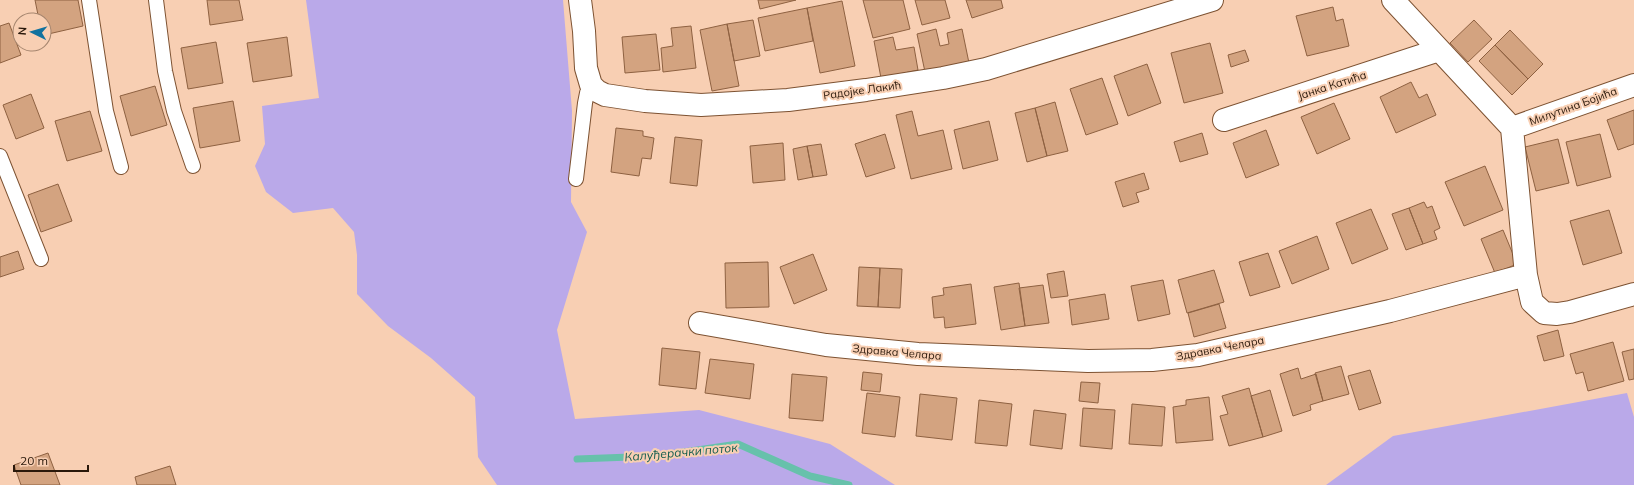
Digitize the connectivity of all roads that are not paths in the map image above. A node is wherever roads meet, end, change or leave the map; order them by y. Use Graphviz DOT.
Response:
graph roads {
  1 [pos="89,0"];
  2 [pos="156,0"];
  3 [pos="580,0"];
  4 [pos="1212,0"];
  5 [pos="1392,0"];
  6 [pos="1439,50"];
  7 [pos="1634,84"];
  8 [pos="591,85"];
  9 [pos="1224,120"];
  10 [pos="1512,128"];
  11 [pos="0,156"];
  12 [pos="194,166"];
  13 [pos="121,167"];
  14 [pos="576,179"];
  15 [pos="41,259"];
  16 [pos="1526,275"];
  17 [pos="1634,294"];
  18 [pos="700,323"];
  1 -- 13 [label="lane"];
  2 -- 12 [label="lane"];
  3 -- 8 [label="street"];
  4 -- 8 [label="street, Радојке Лакић"];
  5 -- 6 [label="street"];
  6 -- 9 [label="street, Јанка Катића"];
  6 -- 10 [label="street"];
  7 -- 10 [label="street, Милутина Бојића"];
  8 -- 14 [label="lane"];
  10 -- 16 [label="street"];
  11 -- 15 [label="lane"];
  16 -- 17 [label="street"];
  16 -- 18 [label="street, Здравка Челара"];
}
